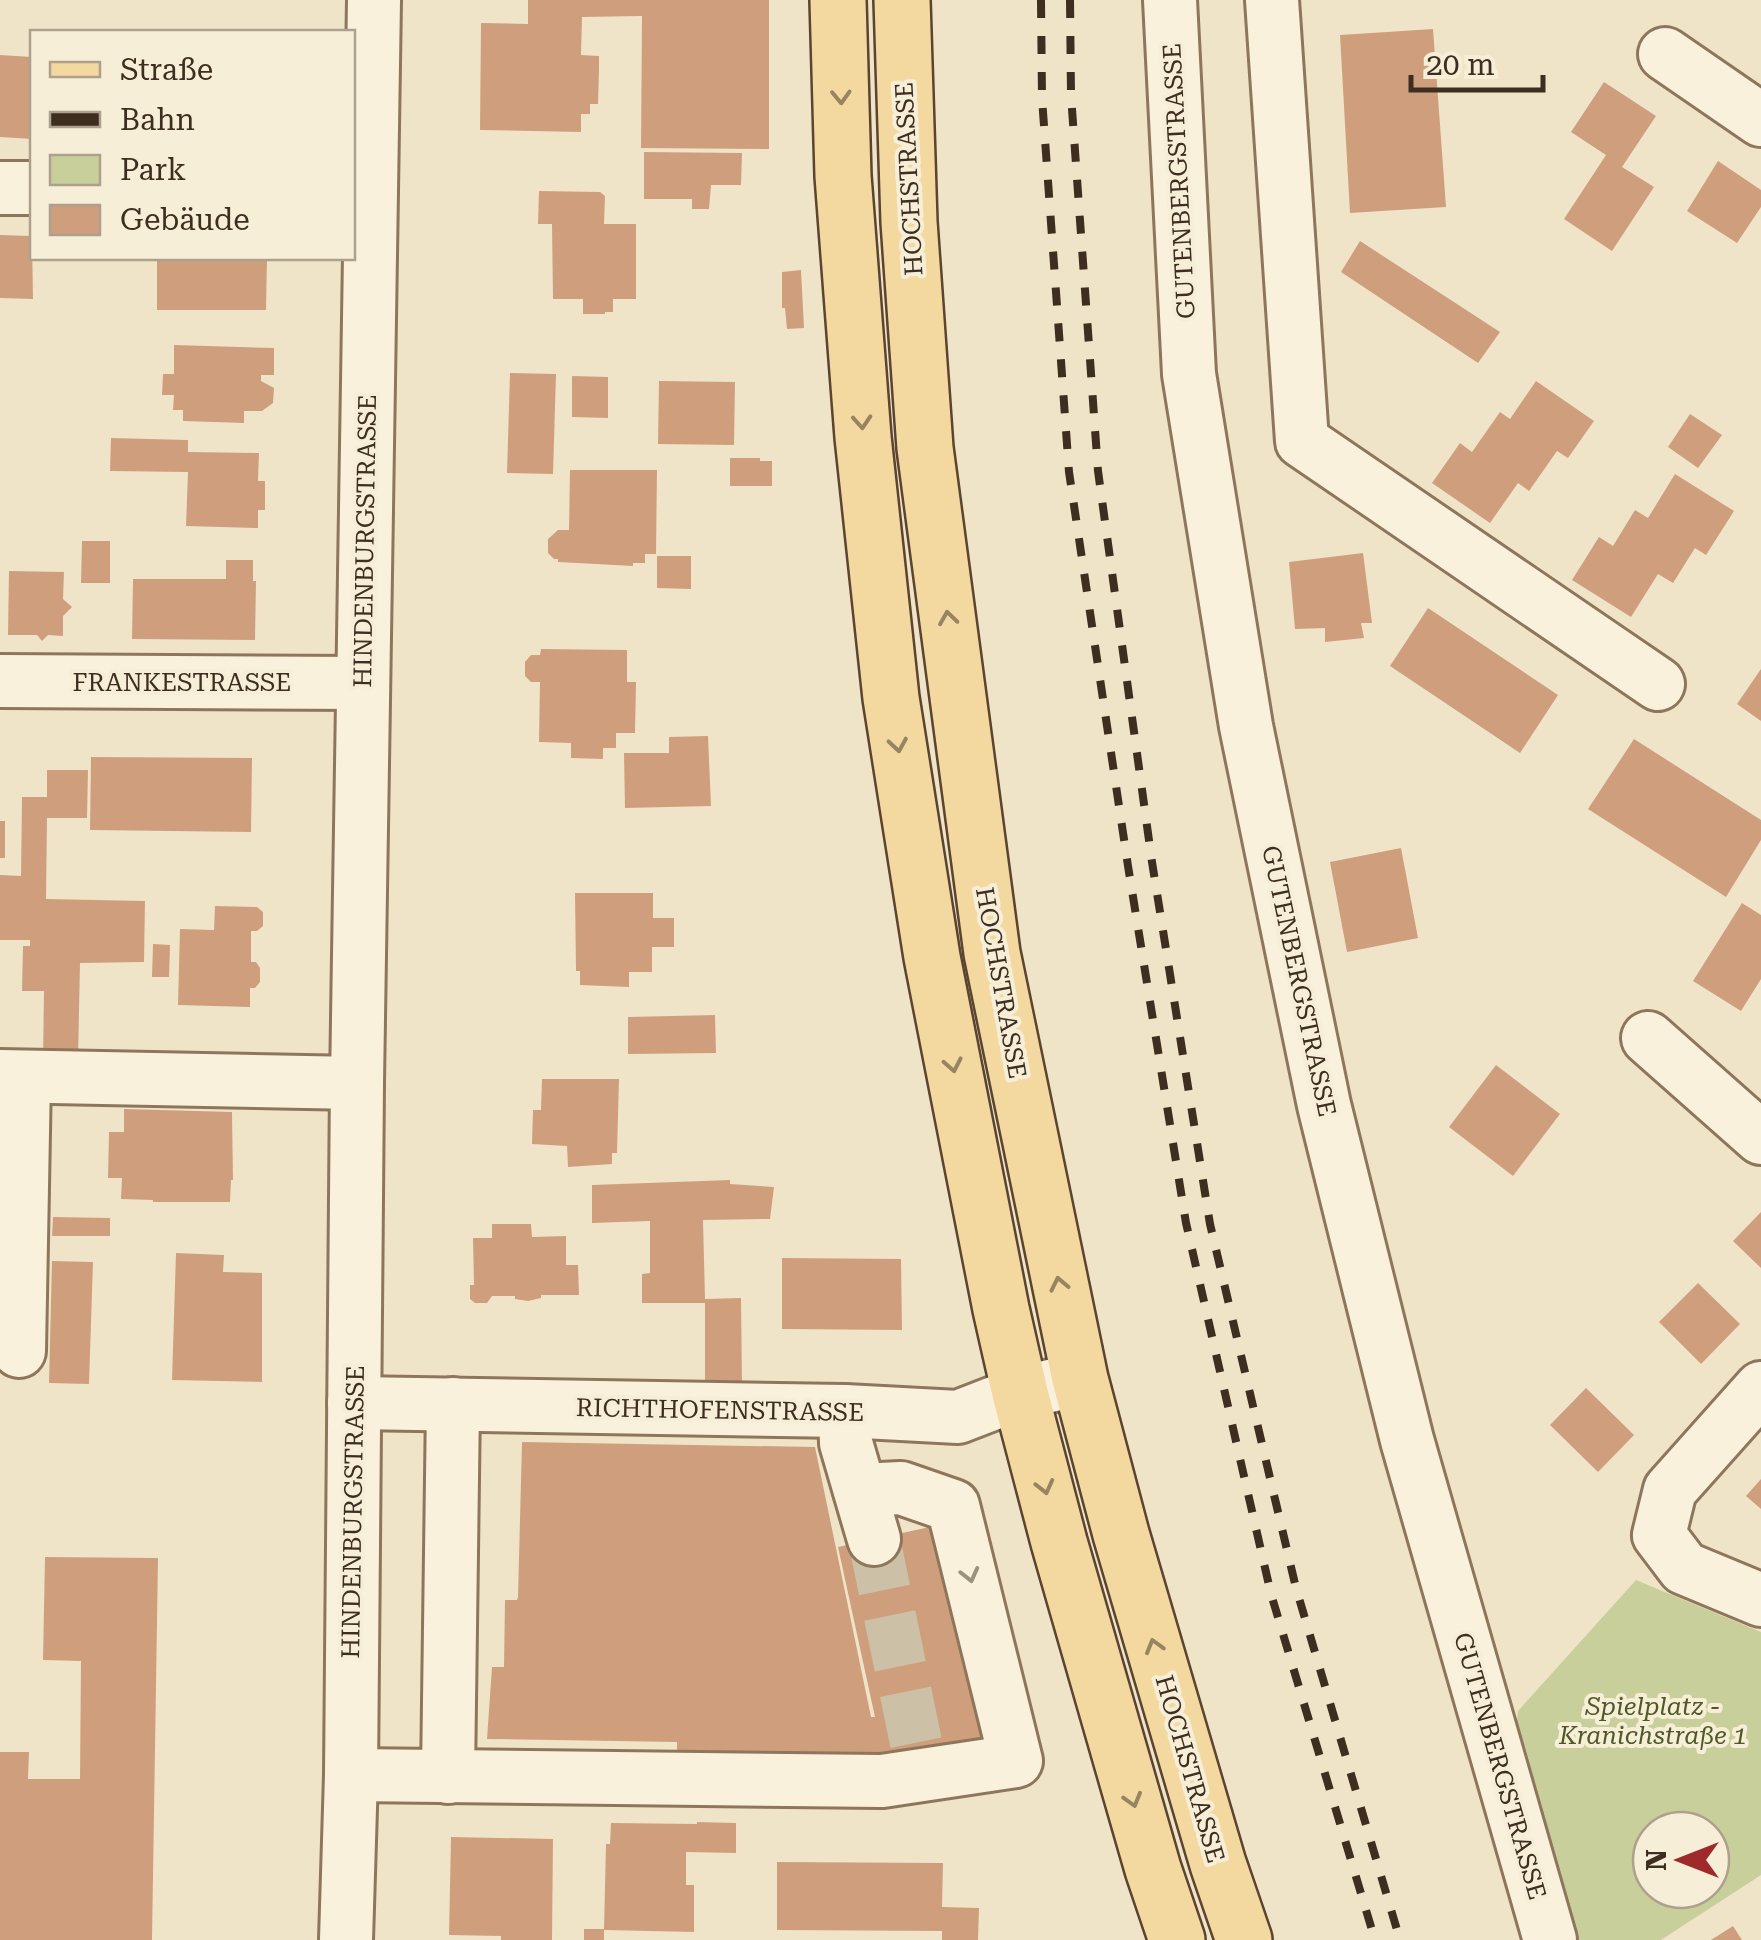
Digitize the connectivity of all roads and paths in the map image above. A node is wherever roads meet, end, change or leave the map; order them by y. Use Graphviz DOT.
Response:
graph roads {
  1 [pos="374,0"];
  2 [pos="838,0"];
  3 [pos="902,0"];
  4 [pos="1170,0"];
  5 [pos="1272,0"];
  6 [pos="1664,54"];
  7 [pos="1761,120"];
  8 [pos="0,188"];
  9 [pos="30,188"];
  10 [pos="362,195"];
  11 [pos="0,680"];
  12 [pos="363,683"];
  13 [pos="1658,684"];
  14 [pos="1648,1038"];
  15 [pos="12,1076"];
  16 [pos="357,1083"];
  17 [pos="1761,1138"];
  18 [pos="19,1352"];
  19 [pos="1080,1379"];
  20 [pos="1761,1388"];
  21 [pos="1020,1393"];
  22 [pos="354,1403"];
  23 [pos="453,1404"];
  24 [pos="845,1411"];
  25 [pos="1761,1600"];
  26 [pos="351,1775"];
  27 [pos="448,1777"];
  28 [pos="346,1940"];
  29 [pos="1177,1940"];
  30 [pos="1244,1940"];
  31 [pos="1550,1940"];
  1 -- 10 [label="street, HINDENBURGSTRASSE"];
  2 -- 21 [label="main road, one-way"];
  19 -- 3 [label="main road, HOCHSTRASSE, one-way"];
  4 -- 31 [label="street, GUTENBERGSTRASSE"];
  5 -- 13 [label="street"];
  6 -- 7 [label="street"];
  8 -- 9 [label="street"];
  10 -- 12 [label="street, HINDENBURGSTRASSE"];
  11 -- 12 [label="street, FRANKESTRASSE"];
  12 -- 16 [label="street, HINDENBURGSTRASSE"];
  14 -- 17 [label="street"];
  15 -- 16 [label="street"];
  15 -- 18 [label="street"];
  16 -- 22 [label="street, HINDENBURGSTRASSE"];
  19 -- 21 [label="street, RICHTHOFENSTRASSE"];
  30 -- 19 [label="main road, HOCHSTRASSE, one-way"];
  20 -- 25 [label="street"];
  21 -- 24 [label="street, RICHTHOFENSTRASSE"];
  21 -- 29 [label="main road, one-way"];
  22 -- 23 [label="street, RICHTHOFENSTRASSE"];
  22 -- 26 [label="street, HINDENBURGSTRASSE"];
  23 -- 24 [label="street, RICHTHOFENSTRASSE"];
  23 -- 27 [label="street"];
  24 -- 27 [label="street, one-way"];
  26 -- 27 [label="street"];
  26 -- 28 [label="street, HINDENBURGSTRASSE"];
}
